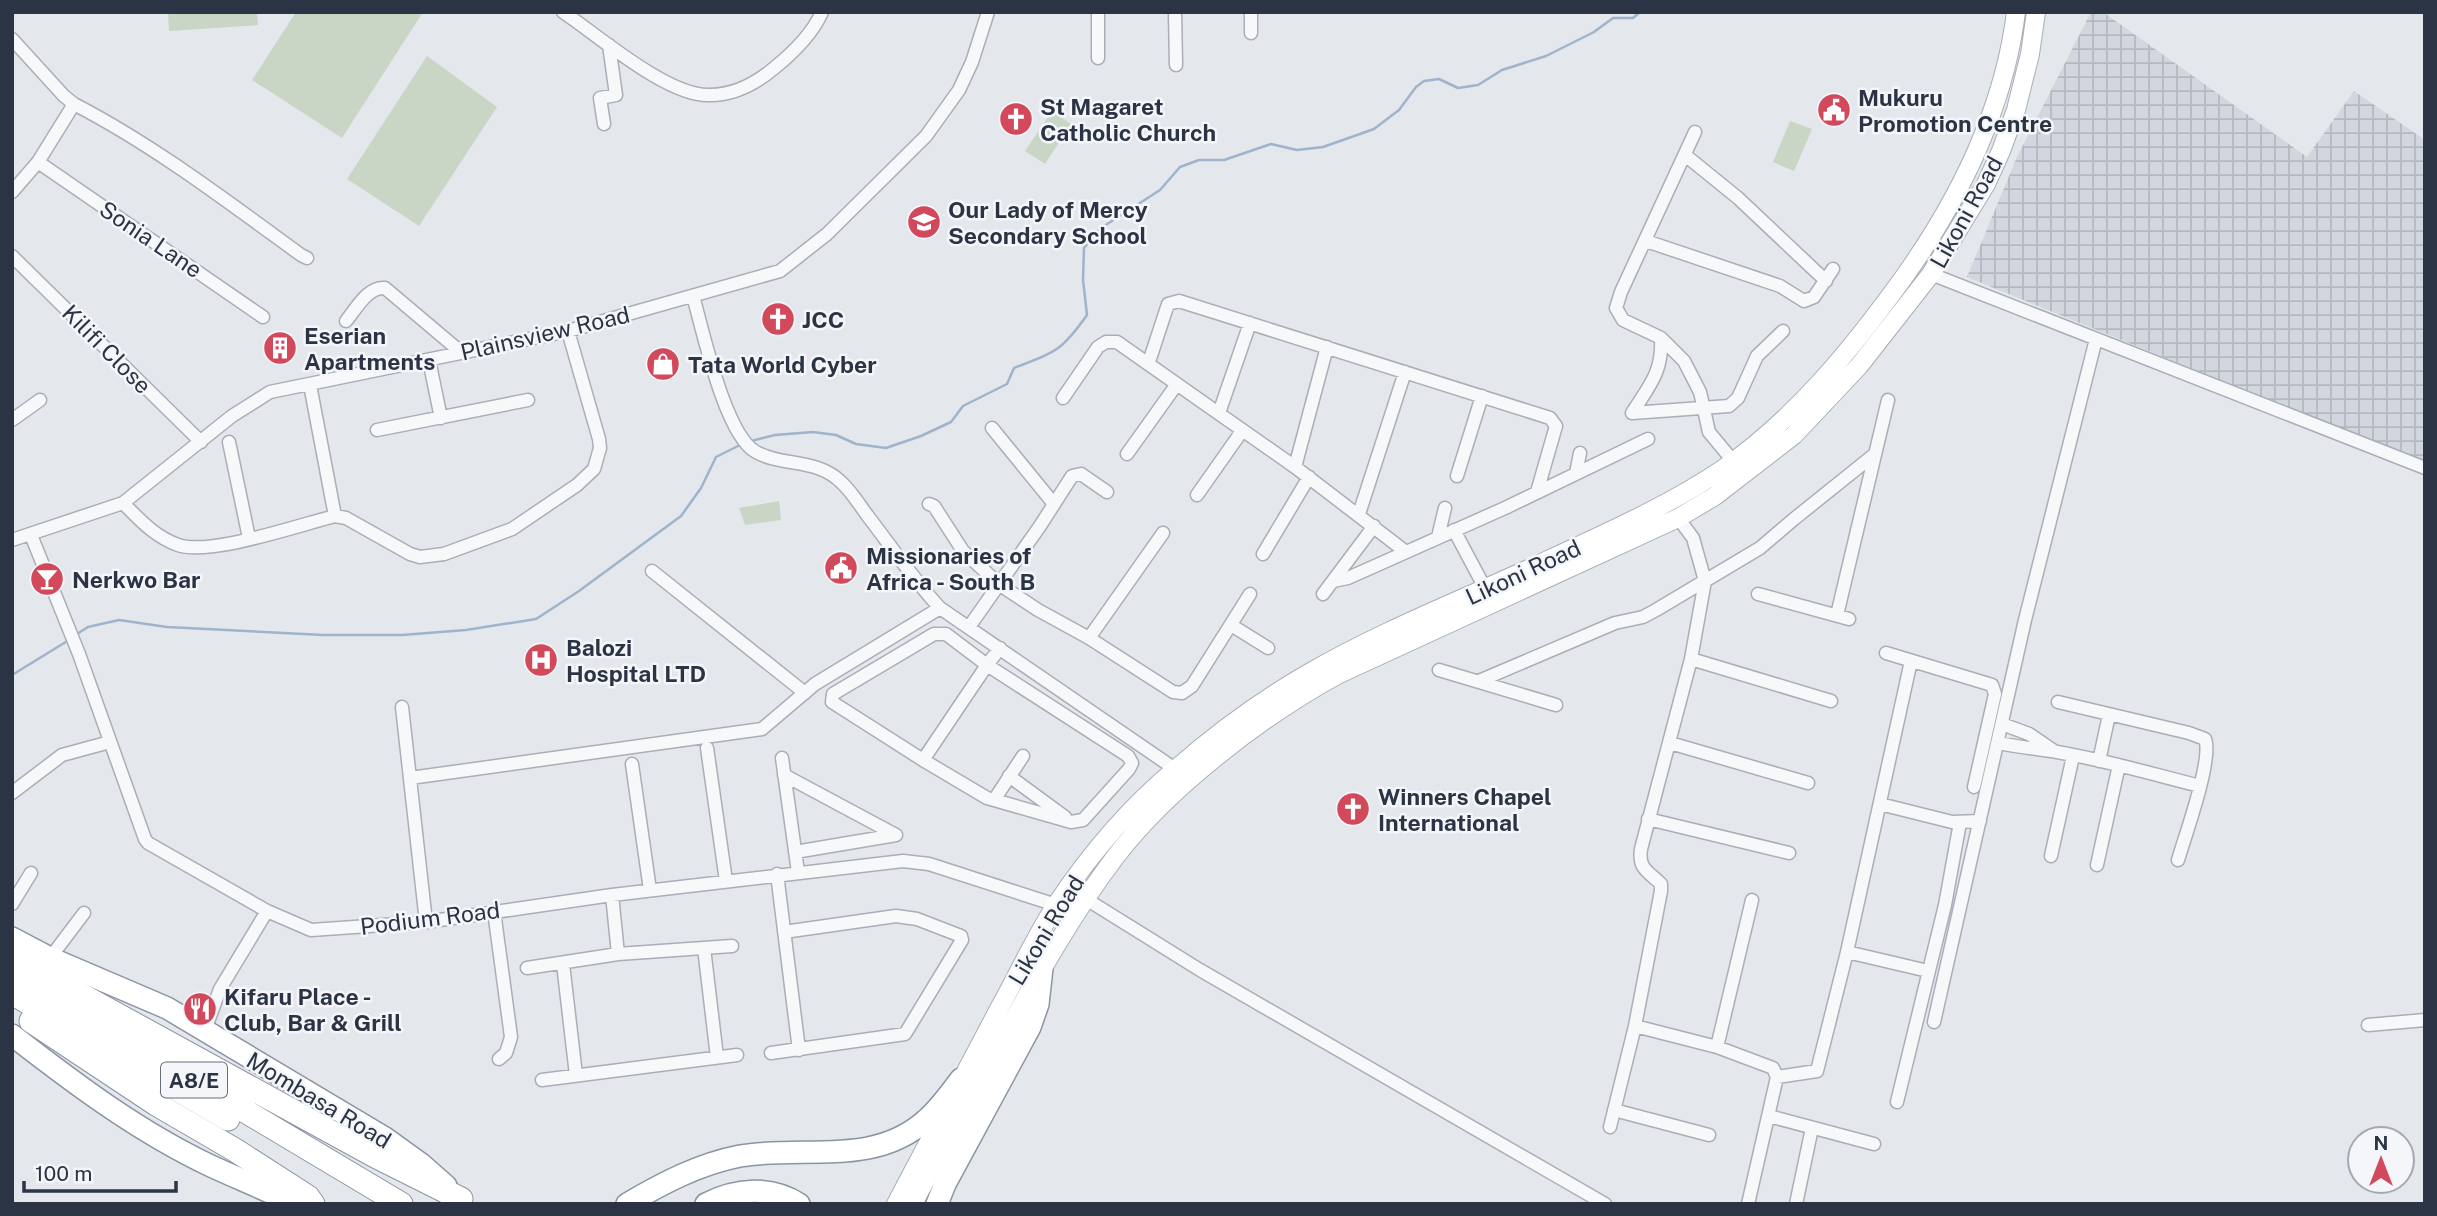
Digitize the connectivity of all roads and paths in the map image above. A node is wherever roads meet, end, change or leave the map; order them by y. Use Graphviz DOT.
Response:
graph roads {
  1 [pos="563,12"];
  2 [pos="822,12"];
  3 [pos="988,12"];
  4 [pos="1098,12"];
  5 [pos="1175,12"];
  6 [pos="1251,12"];
  7 [pos="2016,12"];
  8 [pos="2036,12"];
  9 [pos="1251,33"];
  10 [pos="12,39"];
  11 [pos="610,45"];
  12 [pos="1098,58"];
  13 [pos="1176,65"];
  14 [pos="74,104"];
  15 [pos="604,124"];
  16 [pos="1695,132"];
  17 [pos="1685,155"];
  18 [pos="38,162"];
  19 [pos="12,191"];
  20 [pos="1646,241"];
  21 [pos="12,256"];
  22 [pos="307,258"];
  23 [pos="1833,269"];
  24 [pos="1931,274"];
  25 [pos="1826,281"];
  26 [pos="693,296"];
  27 [pos="263,317"];
  28 [pos="345,321"];
  29 [pos="1250,323"];
  30 [pos="568,331"];
  31 [pos="1783,331"];
  32 [pos="1661,338"];
  33 [pos="2096,340"];
  34 [pos="1327,347"];
  35 [pos="462,353"];
  36 [pos="429,360"];
  37 [pos="1149,362"];
  38 [pos="1405,372"];
  39 [pos="1177,384"];
  40 [pos="310,385"];
  41 [pos="1482,396"];
  42 [pos="1063,398"];
  43 [pos="40,400"];
  44 [pos="528,400"];
  45 [pos="1888,400"];
  46 [pos="1704,409"];
  47 [pos="1219,413"];
  48 [pos="441,418"];
  49 [pos="12,420"];
  50 [pos="992,428"];
  51 [pos="377,430"];
  52 [pos="1242,431"];
  53 [pos="1648,439"];
  54 [pos="201,442"];
  55 [pos="229,442"];
  56 [pos="1580,453"];
  57 [pos="1127,454"];
  58 [pos="1875,454"];
  59 [pos="1733,461"];
  60 [pos="1295,467"];
  61 [pos="2425,468"];
  62 [pos="1576,473"];
  63 [pos="1457,476"];
  64 [pos="1309,477"];
  65 [pos="1107,492"];
  66 [pos="1537,492"];
  67 [pos="1197,495"];
  68 [pos="123,503"];
  69 [pos="929,504"];
  70 [pos="1054,504"];
  71 [pos="1445,508"];
  72 [pos="1359,514"];
  73 [pos="335,516"];
  74 [pos="1678,517"];
  75 [pos="1374,526"];
  76 [pos="1454,530"];
  77 [pos="1163,533"];
  78 [pos="31,535"];
  79 [pos="1438,537"];
  80 [pos="249,538"];
  81 [pos="12,540"];
  82 [pos="1406,552"];
  83 [pos="1263,554"];
  84 [pos="652,571"];
  85 [pos="1333,581"];
  86 [pos="1705,581"];
  87 [pos="1000,584"];
  88 [pos="1486,590"];
  89 [pos="1250,594"];
  90 [pos="1323,594"];
  91 [pos="1758,594"];
  92 [pos="940,608"];
  93 [pos="1231,625"];
  94 [pos="969,627"];
  95 [pos="1089,638"];
  96 [pos="1000,648"];
  97 [pos="1268,648"];
  98 [pos="1886,653"];
  99 [pos="1691,659"];
  100 [pos="1911,661"];
  101 [pos="986,665"];
  102 [pos="1439,670"];
  103 [pos="1479,681"];
  104 [pos="805,693"];
  105 [pos="1831,701"];
  106 [pos="2058,702"];
  107 [pos="1556,705"];
  108 [pos="402,707"];
  109 [pos="2109,715"];
  110 [pos="2002,724"];
  111 [pos="110,742"];
  112 [pos="1670,743"];
  113 [pos="1998,743"];
  114 [pos="707,748"];
  115 [pos="2054,752"];
  116 [pos="1023,756"];
  117 [pos="2073,756"];
  118 [pos="782,758"];
  119 [pos="923,760"];
  120 [pos="2099,761"];
  121 [pos="632,764"];
  122 [pos="2119,765"];
  123 [pos="784,775"];
  124 [pos="1182,775"];
  125 [pos="1009,776"];
  126 [pos="410,778"];
  127 [pos="1808,783"];
  128 [pos="2200,786"];
  129 [pos="1974,787"];
  130 [pos="12,793"];
  131 [pos="994,800"];
  132 [pos="1880,804"];
  133 [pos="1648,819"];
  134 [pos="1980,821"];
  135 [pos="1071,822"];
  136 [pos="1955,825"];
  137 [pos="1977,834"];
  138 [pos="795,852"];
  139 [pos="1789,853"];
  140 [pos="2050,856"];
  141 [pos="2178,860"];
  142 [pos="2097,865"];
  143 [pos="798,872"];
  144 [pos="31,873"];
  145 [pos="778,874"];
  146 [pos="726,881"];
  147 [pos="650,890"];
  148 [pos="612,895"];
  149 [pos="1086,899"];
  150 [pos="1752,900"];
  151 [pos="12,904"];
  152 [pos="1056,905"];
  153 [pos="267,911"];
  154 [pos="494,911"];
  155 [pos="84,913"];
  156 [pos="426,922"];
  157 [pos="784,932"];
  158 [pos="12,938"];
  159 [pos="732,946"];
  160 [pos="704,948"];
  161 [pos="1847,952"];
  162 [pos="618,954"];
  163 [pos="12,957"];
  164 [pos="50,958"];
  165 [pos="563,964"];
  166 [pos="527,968"];
  167 [pos="1042,968"];
  168 [pos="1928,971"];
  169 [pos="12,975"];
  170 [pos="12,993"];
  171 [pos="12,1009"];
  172 [pos="2425,1020"];
  173 [pos="1934,1022"];
  174 [pos="2368,1025"];
  175 [pos="1635,1026"];
  176 [pos="205,1030"];
  177 [pos="12,1035"];
  178 [pos="1717,1047"];
  179 [pos="799,1050"];
  180 [pos="771,1052"];
  181 [pos="737,1055"];
  182 [pos="717,1057"];
  183 [pos="499,1059"];
  184 [pos="576,1075"];
  185 [pos="1777,1077"];
  186 [pos="961,1079"];
  187 [pos="542,1080"];
  188 [pos="1897,1102"];
  189 [pos="1614,1110"];
  190 [pos="1769,1116"];
  191 [pos="1610,1127"];
  192 [pos="1812,1128"];
  193 [pos="1709,1135"];
  194 [pos="1874,1144"];
  195 [pos="371,1197"];
  196 [pos="463,1202"];
  197 [pos="1799,1203"];
  198 [pos="295,1204"];
  199 [pos="313,1204"];
  200 [pos="401,1204"];
  201 [pos="627,1204"];
  202 [pos="706,1204"];
  203 [pos="799,1204"];
  204 [pos="896,1204"];
  205 [pos="912,1204"];
  206 [pos="937,1204"];
  207 [pos="1605,1204"];
  208 [pos="1748,1204"];
  1 -- 11 [label="street"];
  2 -- 11 [label="street"];
  3 -- 26 [label="street, Plainsview Road"];
  4 -- 12 [label="street"];
  5 -- 13 [label="street"];
  6 -- 9 [label="street"];
  7 -- 59 [label="main road, Likoni Road"];
  8 -- 24 [label="main road, Likoni Road"];
  10 -- 14 [label="street"];
  11 -- 15 [label="street"];
  14 -- 18 [label="street"];
  14 -- 22 [label="street"];
  16 -- 17 [label="street"];
  17 -- 20 [label="street"];
  17 -- 25 [label="street"];
  18 -- 19 [label="street"];
  18 -- 27 [label="street, Sonia Lane"];
  20 -- 25 [label="street"];
  20 -- 32 [label="street"];
  21 -- 54 [label="street, Kilifi Close"];
  23 -- 25 [label="street"];
  24 -- 33 [label="street"];
  24 -- 74 [label="main road, Likoni Road"];
  26 -- 30 [label="street, Plainsview Road"];
  26 -- 92 [label="street"];
  28 -- 35 [label="street"];
  29 -- 34 [label="street"];
  29 -- 37 [label="street"];
  29 -- 47 [label="street"];
  30 -- 35 [label="street, Plainsview Road"];
  30 -- 73 [label="street"];
  31 -- 46 [label="street"];
  32 -- 46 [label="street"];
  32 -- 46 [label="street"];
  33 -- 61 [label="street"];
  33 -- 110 [label="street"];
  34 -- 38 [label="street"];
  34 -- 60 [label="street"];
  35 -- 36 [label="street, Plainsview Road"];
  36 -- 40 [label="street, Plainsview Road"];
  36 -- 48 [label="street"];
  37 -- 39 [label="street"];
  37 -- 42 [label="street"];
  38 -- 41 [label="street"];
  38 -- 72 [label="street"];
  39 -- 47 [label="street"];
  39 -- 57 [label="street"];
  40 -- 54 [label="street, Plainsview Road"];
  40 -- 73 [label="street"];
  41 -- 63 [label="street"];
  41 -- 66 [label="street"];
  43 -- 49 [label="street"];
  44 -- 48 [label="street"];
  45 -- 58 [label="street"];
  46 -- 59 [label="street"];
  47 -- 52 [label="street"];
  48 -- 51 [label="street"];
  50 -- 70 [label="street"];
  52 -- 60 [label="street"];
  52 -- 67 [label="street"];
  53 -- 62 [label="street"];
  54 -- 68 [label="street, Plainsview Road"];
  55 -- 80 [label="street"];
  56 -- 62 [label="street"];
  58 -- 86 [label="street"];
  58 -- 91 [label="street"];
  59 -- 88 [label="main road, Likoni Road"];
  60 -- 64 [label="street"];
  62 -- 66 [label="street"];
  64 -- 72 [label="street"];
  64 -- 83 [label="street"];
  65 -- 70 [label="street"];
  66 -- 76 [label="street"];
  68 -- 78 [label="street, Plainsview Road"];
  68 -- 80 [label="street"];
  69 -- 87 [label="street"];
  70 -- 87 [label="street"];
  71 -- 79 [label="street"];
  72 -- 75 [label="street"];
  73 -- 80 [label="street"];
  74 -- 86 [label="street"];
  74 -- 124 [label="main road, Likoni Road"];
  75 -- 82 [label="street"];
  75 -- 85 [label="street"];
  76 -- 79 [label="street"];
  76 -- 88 [label="street"];
  77 -- 95 [label="street"];
  78 -- 81 [label="street, Plainsview Road"];
  78 -- 111 [label="street, Podium Road"];
  79 -- 82 [label="street"];
  82 -- 85 [label="street"];
  84 -- 104 [label="street"];
  85 -- 90 [label="street"];
  86 -- 99 [label="street"];
  86 -- 103 [label="street"];
  87 -- 94 [label="street"];
  87 -- 95 [label="street"];
  88 -- 124 [label="main road, Likoni Road"];
  89 -- 93 [label="street"];
  92 -- 94 [label="street"];
  92 -- 104 [label="street"];
  93 -- 95 [label="street"];
  93 -- 97 [label="street"];
  94 -- 96 [label="street"];
  96 -- 101 [label="street"];
  96 -- 124 [label="street"];
  98 -- 100 [label="street"];
  99 -- 105 [label="street"];
  99 -- 112 [label="street"];
  100 -- 129 [label="street"];
  100 -- 132 [label="street"];
  101 -- 119 [label="street"];
  101 -- 119 [label="street"];
  101 -- 135 [label="street"];
  102 -- 103 [label="street"];
  103 -- 107 [label="street"];
  104 -- 126 [label="street"];
  106 -- 109 [label="street"];
  108 -- 126 [label="street"];
  109 -- 120 [label="street"];
  109 -- 128 [label="street"];
  110 -- 113 [label="street"];
  110 -- 115 [label="street"];
  111 -- 130 [label="street"];
  111 -- 153 [label="street, Podium Road"];
  112 -- 127 [label="street"];
  112 -- 133 [label="street"];
  113 -- 115 [label="street"];
  113 -- 134 [label="street"];
  114 -- 146 [label="street"];
  115 -- 117 [label="street"];
  116 -- 125 [label="street"];
  117 -- 120 [label="street"];
  117 -- 140 [label="street"];
  118 -- 123 [label="street"];
  119 -- 131 [label="street"];
  120 -- 122 [label="street"];
  121 -- 147 [label="street"];
  122 -- 128 [label="street"];
  122 -- 142 [label="street"];
  123 -- 138 [label="street"];
  123 -- 138 [label="street"];
  124 -- 149 [label="main road, Likoni Road"];
  124 -- 152 [label="main road, Likoni Road"];
  125 -- 131 [label="street"];
  125 -- 135 [label="street"];
  126 -- 156 [label="street"];
  128 -- 141 [label="street"];
  131 -- 135 [label="street"];
  132 -- 136 [label="street"];
  132 -- 161 [label="street"];
  133 -- 139 [label="street"];
  133 -- 175 [label="street"];
  134 -- 136 [label="street"];
  134 -- 137 [label="street"];
  136 -- 137 [label="street"];
  136 -- 168 [label="street"];
  137 -- 173 [label="street"];
  138 -- 143 [label="street"];
  143 -- 145 [label="street, Podium Road"];
  143 -- 152 [label="street, Podium Road"];
  144 -- 151 [label="street"];
  145 -- 146 [label="street, Podium Road"];
  145 -- 157 [label="street"];
  146 -- 147 [label="street, Podium Road"];
  147 -- 148 [label="street, Podium Road"];
  148 -- 154 [label="street, Podium Road"];
  148 -- 162 [label="street"];
  149 -- 167 [label="main road, Likoni Road"];
  149 -- 207 [label="street"];
  150 -- 178 [label="street"];
  152 -- 186 [label="main road, Likoni Road"];
  153 -- 156 [label="street, Podium Road"];
  153 -- 176 [label="street"];
  154 -- 156 [label="street, Podium Road"];
  154 -- 183 [label="street"];
  155 -- 164 [label="street"];
  157 -- 179 [label="street"];
  157 -- 179 [label="street"];
  158 -- 164 [label="highway, Mombasa Road"];
  159 -- 160 [label="street"];
  160 -- 162 [label="street"];
  160 -- 182 [label="street"];
  161 -- 168 [label="street"];
  161 -- 185 [label="street"];
  162 -- 165 [label="street"];
  163 -- 196 [label="highway"];
  164 -- 176 [label="highway, Mombasa Road"];
  165 -- 166 [label="street"];
  165 -- 184 [label="street"];
  167 -- 205 [label="main road, Likoni Road"];
  167 -- 206 [label="highway"];
  168 -- 188 [label="street"];
  169 -- 195 [label="highway, A8/E"];
  170 -- 195 [label="highway, A8/E"];
  171 -- 199 [label="highway"];
  172 -- 174 [label="street"];
  175 -- 178 [label="street"];
  175 -- 189 [label="street"];
  176 -- 196 [label="highway, Mombasa Road"];
  177 -- 198 [label="highway"];
  178 -- 185 [label="street"];
  179 -- 180 [label="street"];
  181 -- 182 [label="street"];
  182 -- 184 [label="street"];
  184 -- 187 [label="street"];
  185 -- 190 [label="street"];
  186 -- 201 [label="highway"];
  186 -- 204 [label="main road, Likoni Road"];
  189 -- 191 [label="street"];
  189 -- 193 [label="street"];
  190 -- 192 [label="street"];
  190 -- 208 [label="street"];
  192 -- 194 [label="street"];
  192 -- 197 [label="street"];
  195 -- 200 [label="highway, A8/E"];
  202 -- 203 [label="highway"];
}
